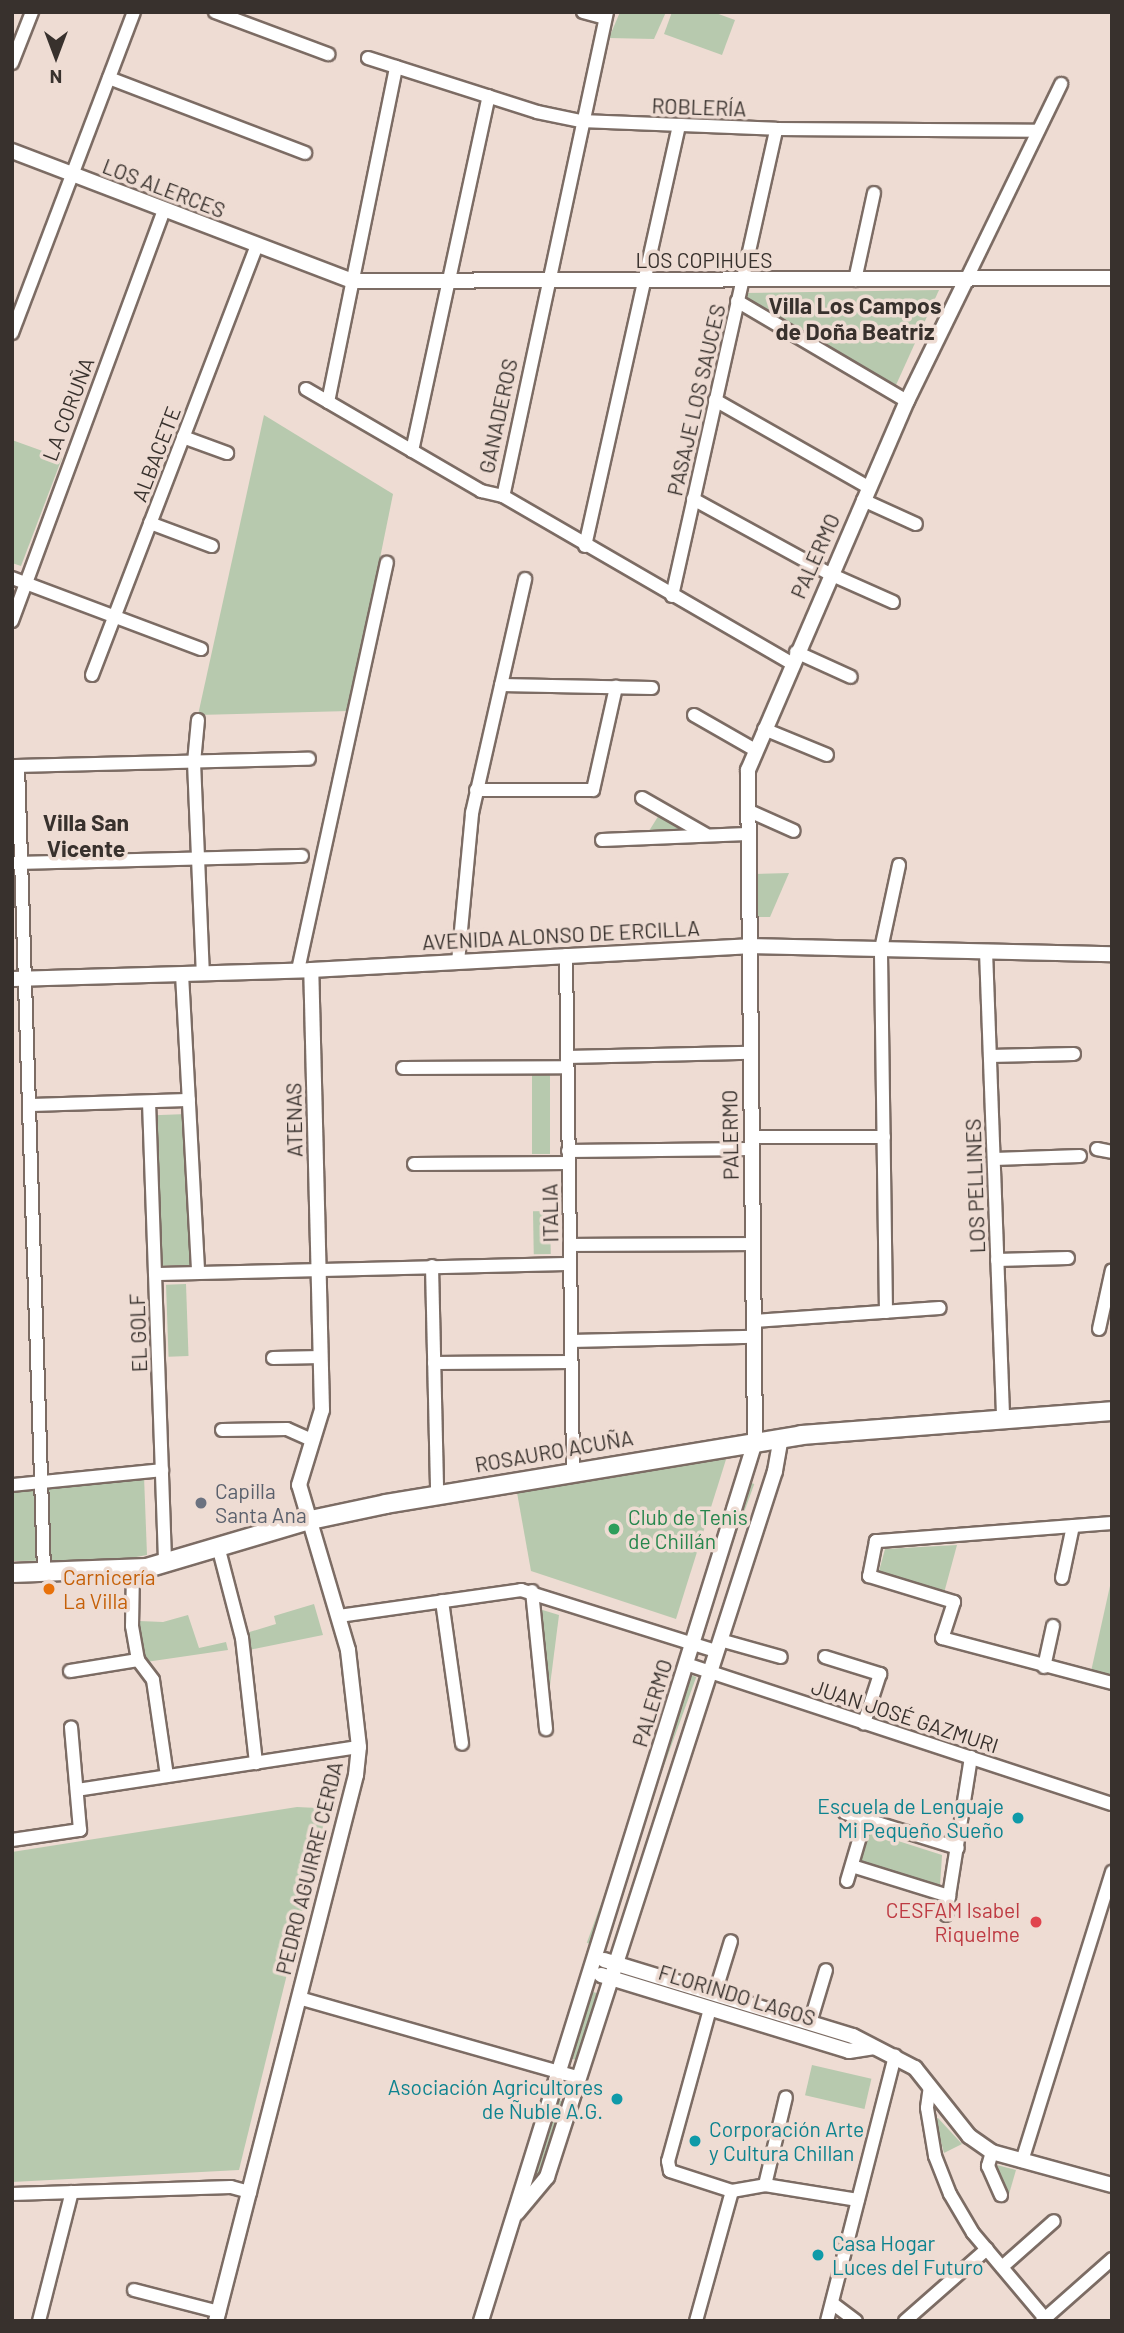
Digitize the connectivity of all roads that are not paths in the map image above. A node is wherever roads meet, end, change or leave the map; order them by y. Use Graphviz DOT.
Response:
graph roads {
  1 [pos="32,12"];
  2 [pos="134,12"];
  3 [pos="215,12"];
  4 [pos="583,12"];
  5 [pos="233,15"];
  6 [pos="606,15"];
  7 [pos="328,54"];
  8 [pos="368,58"];
  9 [pos="12,63"];
  10 [pos="396,67"];
  11 [pos="109,78"];
  12 [pos="1061,84"];
  13 [pos="489,96"];
  14 [pos="581,121"];
  15 [pos="679,127"];
  16 [pos="776,129"];
  17 [pos="1038,131"];
  18 [pos="12,151"];
  19 [pos="305,153"];
  20 [pos="73,174"];
  21 [pos="874,193"];
  22 [pos="164,210"];
  23 [pos="257,247"];
  24 [pos="300,264"];
  25 [pos="1112,278"];
  26 [pos="855,280"];
  27 [pos="966,280"];
  28 [pos="352,281"];
  29 [pos="546,281"];
  30 [pos="645,281"];
  31 [pos="742,281"];
  32 [pos="449,282"];
  33 [pos="737,301"];
  34 [pos="12,333"];
  35 [pos="306,389"];
  36 [pos="715,401"];
  37 [pos="906,401"];
  38 [pos="328,402"];
  39 [pos="183,437"];
  40 [pos="412,451"];
  41 [pos="227,453"];
  42 [pos="866,494"];
  43 [pos="503,496"];
  44 [pos="693,499"];
  45 [pos="150,523"];
  46 [pos="916,524"];
  47 [pos="212,546"];
  48 [pos="585,546"];
  49 [pos="387,563"];
  50 [pos="830,574"];
  51 [pos="12,578"];
  52 [pos="525,579"];
  53 [pos="25,583"];
  54 [pos="671,597"];
  55 [pos="893,602"];
  56 [pos="114,616"];
  57 [pos="12,621"];
  58 [pos="201,649"];
  59 [pos="793,658"];
  60 [pos="92,675"];
  61 [pos="851,677"];
  62 [pos="501,685"];
  63 [pos="616,687"];
  64 [pos="653,688"];
  65 [pos="694,715"];
  66 [pos="198,720"];
  67 [pos="764,729"];
  68 [pos="755,750"];
  69 [pos="827,755"];
  70 [pos="309,759"];
  71 [pos="194,762"];
  72 [pos="15,766"];
  73 [pos="476,790"];
  74 [pos="642,797"];
  75 [pos="747,810"];
  76 [pos="794,831"];
  77 [pos="747,834"];
  78 [pos="707,835"];
  79 [pos="602,840"];
  80 [pos="302,856"];
  81 [pos="198,859"];
  82 [pos="17,863"];
  83 [pos="899,865"];
  84 [pos="748,946"];
  85 [pos="881,949"];
  86 [pos="986,951"];
  87 [pos="1112,954"];
  88 [pos="566,956"];
  89 [pos="458,962"];
  90 [pos="305,970"];
  91 [pos="182,974"];
  92 [pos="203,974"];
  93 [pos="19,978"];
  94 [pos="750,1054"];
  95 [pos="1074,1054"];
  96 [pos="990,1056"];
  97 [pos="567,1062"];
  98 [pos="403,1068"];
  99 [pos="189,1100"];
  100 [pos="149,1102"];
  101 [pos="30,1105"];
  102 [pos="884,1137"];
  103 [pos="751,1144"];
  104 [pos="1097,1149"];
  105 [pos="1112,1152"];
  106 [pos="568,1157"];
  107 [pos="1080,1157"];
  108 [pos="993,1159"];
  109 [pos="414,1164"];
  110 [pos="752,1244"];
  111 [pos="570,1245"];
  112 [pos="1068,1258"];
  113 [pos="997,1260"];
  114 [pos="570,1264"];
  115 [pos="432,1266"];
  116 [pos="318,1269"];
  117 [pos="1112,1270"];
  118 [pos="198,1272"];
  119 [pos="155,1273"];
  120 [pos="940,1308"];
  121 [pos="886,1312"];
  122 [pos="754,1321"];
  123 [pos="1099,1329"];
  124 [pos="754,1336"];
  125 [pos="571,1341"];
  126 [pos="321,1357"];
  127 [pos="273,1358"];
  128 [pos="571,1362"];
  129 [pos="434,1363"];
  130 [pos="1112,1411"];
  131 [pos="1003,1419"];
  132 [pos="222,1430"];
  133 [pos="781,1438"];
  134 [pos="312,1440"];
  135 [pos="755,1442"];
  136 [pos="573,1469"];
  137 [pos="162,1470"];
  138 [pos="41,1482"];
  139 [pos="12,1485"];
  140 [pos="437,1494"];
  141 [pos="306,1521"];
  142 [pos="1112,1522"];
  143 [pos="1073,1525"];
  144 [pos="219,1550"];
  145 [pos="165,1564"];
  146 [pos="133,1570"];
  147 [pos="12,1573"];
  148 [pos="44,1573"];
  149 [pos="1062,1578"];
  150 [pos="531,1591"];
  151 [pos="442,1601"];
  152 [pos="339,1616"];
  153 [pos="1054,1626"];
  154 [pos="693,1643"];
  155 [pos="718,1646"];
  156 [pos="781,1657"];
  157 [pos="825,1657"];
  158 [pos="138,1660"];
  159 [pos="686,1664"];
  160 [pos="1044,1667"];
  161 [pos="69,1671"];
  162 [pos="709,1672"];
  163 [pos="1112,1683"];
  164 [pos="864,1723"];
  165 [pos="71,1727"];
  166 [pos="546,1729"];
  167 [pos="462,1744"];
  168 [pos="359,1747"];
  169 [pos="971,1757"];
  170 [pos="256,1763"];
  171 [pos="167,1776"];
  172 [pos="77,1790"];
  173 [pos="1112,1804"];
  174 [pos="845,1813"];
  175 [pos="866,1820"];
  176 [pos="12,1840"];
  177 [pos="958,1848"];
  178 [pos="852,1866"];
  179 [pos="1112,1872"];
  180 [pos="847,1881"];
  181 [pos="949,1896"];
  182 [pos="946,1915"];
  183 [pos="731,1941"];
  184 [pos="594,1957"];
  185 [pos="614,1962"];
  186 [pos="826,1970"];
  187 [pos="590,1972"];
  188 [pos="609,1977"];
  189 [pos="715,1993"];
  190 [pos="299,1998"];
  191 [pos="710,2008"];
  192 [pos="810,2022"];
  193 [pos="873,2047"];
  194 [pos="895,2056"];
  195 [pos="558,2072"];
  196 [pos="579,2078"];
  197 [pos="930,2086"];
  198 [pos="786,2097"];
  199 [pos="992,2152"];
  200 [pos="1022,2161"];
  201 [pos="765,2185"];
  202 [pos="1112,2185"];
  203 [pos="732,2191"];
  204 [pos="72,2192"];
  205 [pos="250,2192"];
  206 [pos="12,2194"];
  207 [pos="1002,2195"];
  208 [pos="858,2200"];
  209 [pos="513,2216"];
  210 [pos="1054,2221"];
  211 [pos="987,2249"];
  212 [pos="1112,2259"];
  213 [pos="1002,2267"];
  214 [pos="134,2290"];
  215 [pos="832,2303"];
  216 [pos="218,2316"];
  217 [pos="1044,2320"];
  218 [pos="39,2321"];
  219 [pos="481,2321"];
  220 [pos="695,2321"];
  221 [pos="827,2321"];
  222 [pos="856,2321"];
  223 [pos="905,2321"];
  1 -- 9 [label="street"];
  2 -- 11 [label="street"];
  3 -- 5 [label="street"];
  4 -- 6 [label="street"];
  5 -- 7 [label="street"];
  6 -- 14 [label="street, GANADEROS"];
  8 -- 10 [label="street, ROBLERÍA"];
  10 -- 13 [label="street, ROBLERÍA"];
  10 -- 28 [label="street"];
  11 -- 19 [label="street"];
  11 -- 20 [label="street"];
  12 -- 17 [label="street, PALERMO"];
  13 -- 14 [label="street, ROBLERÍA"];
  13 -- 32 [label="street"];
  14 -- 15 [label="street, ROBLERÍA"];
  14 -- 29 [label="street, GANADEROS"];
  15 -- 16 [label="street, ROBLERÍA"];
  15 -- 30 [label="street"];
  16 -- 17 [label="street, ROBLERÍA"];
  16 -- 31 [label="street, PASAJE LOS SAUCES"];
  17 -- 27 [label="street, PALERMO"];
  18 -- 20 [label="street, LOS ALERCES"];
  20 -- 22 [label="street, LOS ALERCES"];
  20 -- 34 [label="street"];
  21 -- 26 [label="street"];
  22 -- 23 [label="street, LOS ALERCES"];
  22 -- 53 [label="street, LA CORUÑA"];
  23 -- 24 [label="street, LOS ALERCES"];
  23 -- 39 [label="street, ALBACETE"];
  24 -- 28 [label="street, LOS COPIHUES"];
  25 -- 27 [label="street, LOS COPIHUES"];
  26 -- 27 [label="street, LOS COPIHUES"];
  26 -- 31 [label="street, LOS COPIHUES"];
  27 -- 37 [label="street, PALERMO"];
  28 -- 32 [label="street, LOS COPIHUES"];
  28 -- 38 [label="street"];
  29 -- 30 [label="street, LOS COPIHUES"];
  29 -- 32 [label="street, LOS COPIHUES"];
  29 -- 43 [label="street, GANADEROS"];
  30 -- 31 [label="street, LOS COPIHUES"];
  30 -- 48 [label="street"];
  31 -- 33 [label="street, PASAJE LOS SAUCES"];
  32 -- 40 [label="street"];
  33 -- 36 [label="street, PASAJE LOS SAUCES"];
  33 -- 37 [label="street"];
  35 -- 38 [label="street"];
  36 -- 42 [label="street"];
  36 -- 44 [label="street, PASAJE LOS SAUCES"];
  37 -- 42 [label="street, PALERMO"];
  38 -- 40 [label="street"];
  39 -- 41 [label="street"];
  39 -- 45 [label="street, ALBACETE"];
  40 -- 43 [label="street"];
  42 -- 46 [label="street"];
  42 -- 50 [label="street, PALERMO"];
  43 -- 48 [label="street, GANADEROS"];
  44 -- 50 [label="street"];
  44 -- 54 [label="street, PASAJE LOS SAUCES"];
  45 -- 47 [label="street"];
  45 -- 56 [label="street, ALBACETE"];
  48 -- 54 [label="street, GANADEROS"];
  49 -- 90 [label="street"];
  50 -- 55 [label="street"];
  50 -- 59 [label="street, PALERMO"];
  51 -- 53 [label="street"];
  52 -- 62 [label="street"];
  53 -- 56 [label="street"];
  53 -- 57 [label="street, LA CORUÑA"];
  54 -- 59 [label="street, GANADEROS"];
  56 -- 58 [label="street"];
  56 -- 60 [label="street, ALBACETE"];
  59 -- 61 [label="street, GANADEROS"];
  59 -- 67 [label="street, PALERMO"];
  62 -- 63 [label="street"];
  62 -- 73 [label="street"];
  63 -- 64 [label="street"];
  63 -- 73 [label="street"];
  65 -- 68 [label="street"];
  66 -- 71 [label="street"];
  67 -- 68 [label="street, PALERMO"];
  67 -- 69 [label="street"];
  68 -- 75 [label="street, PALERMO"];
  70 -- 71 [label="street"];
  71 -- 72 [label="street"];
  71 -- 81 [label="street"];
  72 -- 82 [label="street"];
  73 -- 89 [label="street"];
  74 -- 78 [label="street"];
  75 -- 76 [label="street"];
  75 -- 77 [label="street, PALERMO"];
  77 -- 78 [label="street"];
  77 -- 84 [label="street, PALERMO"];
  78 -- 79 [label="street"];
  80 -- 81 [label="street"];
  81 -- 82 [label="street"];
  81 -- 92 [label="street"];
  82 -- 93 [label="street"];
  83 -- 85 [label="street"];
  84 -- 85 [label="street, AVENIDA ALONSO DE ERCILLA"];
  84 -- 88 [label="street, AVENIDA ALONSO DE ERCILLA"];
  84 -- 94 [label="street, PALERMO"];
  85 -- 86 [label="street, AVENIDA ALONSO DE ERCILLA"];
  85 -- 102 [label="street"];
  86 -- 87 [label="street, AVENIDA ALONSO DE ERCILLA"];
  86 -- 96 [label="street, LOS PELLINES"];
  88 -- 89 [label="street, AVENIDA ALONSO DE ERCILLA"];
  88 -- 97 [label="street, ITALIA"];
  89 -- 90 [label="street, AVENIDA ALONSO DE ERCILLA"];
  90 -- 92 [label="street, AVENIDA ALONSO DE ERCILLA"];
  90 -- 116 [label="street, ATENAS"];
  91 -- 92 [label="street, AVENIDA ALONSO DE ERCILLA"];
  91 -- 93 [label="street, AVENIDA ALONSO DE ERCILLA"];
  91 -- 99 [label="street"];
  93 -- 101 [label="street"];
  94 -- 97 [label="street"];
  94 -- 103 [label="street, PALERMO"];
  95 -- 96 [label="street"];
  96 -- 108 [label="street, LOS PELLINES"];
  97 -- 98 [label="street"];
  97 -- 106 [label="street, ITALIA"];
  99 -- 100 [label="street"];
  99 -- 118 [label="street"];
  100 -- 101 [label="street"];
  100 -- 119 [label="street, EL GOLF"];
  101 -- 138 [label="street"];
  102 -- 103 [label="street"];
  102 -- 121 [label="street"];
  103 -- 106 [label="street"];
  103 -- 110 [label="street, PALERMO"];
  104 -- 105 [label="street"];
  106 -- 109 [label="street"];
  106 -- 111 [label="street, ITALIA"];
  107 -- 108 [label="street"];
  108 -- 113 [label="street, LOS PELLINES"];
  110 -- 111 [label="street"];
  110 -- 122 [label="street, PALERMO"];
  111 -- 114 [label="street, ITALIA"];
  112 -- 113 [label="street"];
  113 -- 131 [label="street, LOS PELLINES"];
  114 -- 115 [label="street"];
  114 -- 125 [label="street, ITALIA"];
  115 -- 116 [label="street"];
  115 -- 129 [label="street"];
  116 -- 118 [label="street"];
  116 -- 126 [label="street, PEDRO AGUIRRE CERDA"];
  117 -- 123 [label="street"];
  118 -- 119 [label="street"];
  119 -- 137 [label="street, EL GOLF"];
  120 -- 121 [label="street"];
  121 -- 122 [label="street"];
  122 -- 124 [label="street, PALERMO"];
  124 -- 125 [label="street"];
  124 -- 135 [label="street, PALERMO"];
  125 -- 128 [label="street, ITALIA"];
  126 -- 127 [label="street"];
  126 -- 134 [label="street, PEDRO AGUIRRE CERDA"];
  128 -- 129 [label="street"];
  128 -- 136 [label="street, ITALIA"];
  129 -- 140 [label="street"];
  130 -- 131 [label="main road, ROSAURO ACUÑA"];
  131 -- 133 [label="main road, ROSAURO ACUÑA"];
  132 -- 134 [label="street"];
  133 -- 135 [label="main road, ROSAURO ACUÑA"];
  133 -- 155 [label="street, PALERMO"];
  134 -- 141 [label="street, PEDRO AGUIRRE CERDA"];
  135 -- 136 [label="main road, ROSAURO ACUÑA"];
  135 -- 154 [label="street, PALERMO"];
  136 -- 140 [label="main road, ROSAURO ACUÑA"];
  137 -- 138 [label="street"];
  137 -- 145 [label="street, EL GOLF"];
  138 -- 139 [label="street"];
  138 -- 148 [label="street"];
  140 -- 141 [label="main road, ROSAURO ACUÑA"];
  141 -- 144 [label="main road, ROSAURO ACUÑA"];
  141 -- 152 [label="street, PEDRO AGUIRRE CERDA"];
  142 -- 143 [label="street"];
  143 -- 149 [label="street"];
  143 -- 160 [label="street"];
  144 -- 145 [label="main road, ROSAURO ACUÑA"];
  144 -- 170 [label="street"];
  145 -- 146 [label="main road, ROSAURO ACUÑA"];
  146 -- 148 [label="main road, ROSAURO ACUÑA"];
  146 -- 158 [label="street"];
  147 -- 148 [label="main road, ROSAURO ACUÑA"];
  150 -- 151 [label="street"];
  150 -- 154 [label="street"];
  150 -- 166 [label="street"];
  151 -- 152 [label="street"];
  151 -- 167 [label="street"];
  152 -- 168 [label="street, PEDRO AGUIRRE CERDA"];
  153 -- 160 [label="street"];
  154 -- 155 [label="street"];
  154 -- 159 [label="street, PALERMO"];
  155 -- 156 [label="street"];
  155 -- 162 [label="street, PALERMO"];
  157 -- 164 [label="street"];
  158 -- 161 [label="street"];
  158 -- 171 [label="street"];
  159 -- 162 [label="street, JUAN JOSÉ GAZMURI"];
  159 -- 184 [label="street, PALERMO"];
  160 -- 163 [label="street"];
  162 -- 164 [label="street, JUAN JOSÉ GAZMURI"];
  162 -- 185 [label="street, PALERMO"];
  164 -- 169 [label="street, JUAN JOSÉ GAZMURI"];
  165 -- 172 [label="street"];
  168 -- 170 [label="street"];
  168 -- 190 [label="street, PEDRO AGUIRRE CERDA"];
  169 -- 173 [label="street, JUAN JOSÉ GAZMURI"];
  169 -- 177 [label="street"];
  170 -- 171 [label="street"];
  171 -- 172 [label="street"];
  172 -- 176 [label="street"];
  174 -- 175 [label="street"];
  175 -- 177 [label="street"];
  175 -- 178 [label="street"];
  177 -- 181 [label="street"];
  178 -- 180 [label="street"];
  178 -- 181 [label="street"];
  179 -- 200 [label="street"];
  181 -- 182 [label="street"];
  183 -- 189 [label="street"];
  184 -- 185 [label="street, FLORINDO LAGOS"];
  184 -- 187 [label="street, PALERMO"];
  185 -- 188 [label="street, PALERMO"];
  185 -- 189 [label="street, FLORINDO LAGOS"];
  186 -- 192 [label="street"];
  187 -- 188 [label="street, FLORINDO LAGOS"];
  187 -- 195 [label="street, PALERMO"];
  188 -- 191 [label="street, FLORINDO LAGOS"];
  188 -- 196 [label="street, PALERMO"];
  189 -- 192 [label="street, FLORINDO LAGOS"];
  190 -- 195 [label="street"];
  190 -- 205 [label="street, PEDRO AGUIRRE CERDA"];
  191 -- 193 [label="street, FLORINDO LAGOS"];
  191 -- 203 [label="street"];
  192 -- 193 [label="street, FLORINDO LAGOS"];
  193 -- 194 [label="street, FLORINDO LAGOS"];
  194 -- 197 [label="street, FLORINDO LAGOS"];
  194 -- 208 [label="street"];
  195 -- 196 [label="street"];
  195 -- 209 [label="street, PALERMO"];
  196 -- 209 [label="street, PALERMO"];
  197 -- 199 [label="street, FLORINDO LAGOS"];
  197 -- 211 [label="street"];
  198 -- 201 [label="street"];
  199 -- 200 [label="street"];
  199 -- 207 [label="street"];
  200 -- 202 [label="street"];
  201 -- 203 [label="street"];
  201 -- 208 [label="street"];
  203 -- 220 [label="street"];
  204 -- 205 [label="street"];
  204 -- 206 [label="street"];
  204 -- 218 [label="street"];
  205 -- 216 [label="street, PEDRO AGUIRRE CERDA"];
  208 -- 215 [label="street"];
  209 -- 219 [label="street, PALERMO"];
  210 -- 213 [label="street"];
  211 -- 213 [label="street"];
  211 -- 223 [label="street"];
  212 -- 217 [label="street"];
  213 -- 217 [label="street"];
  214 -- 216 [label="street, PEDRO AGUIRRE CERDA"];
  215 -- 221 [label="street"];
  215 -- 222 [label="street"];
}
